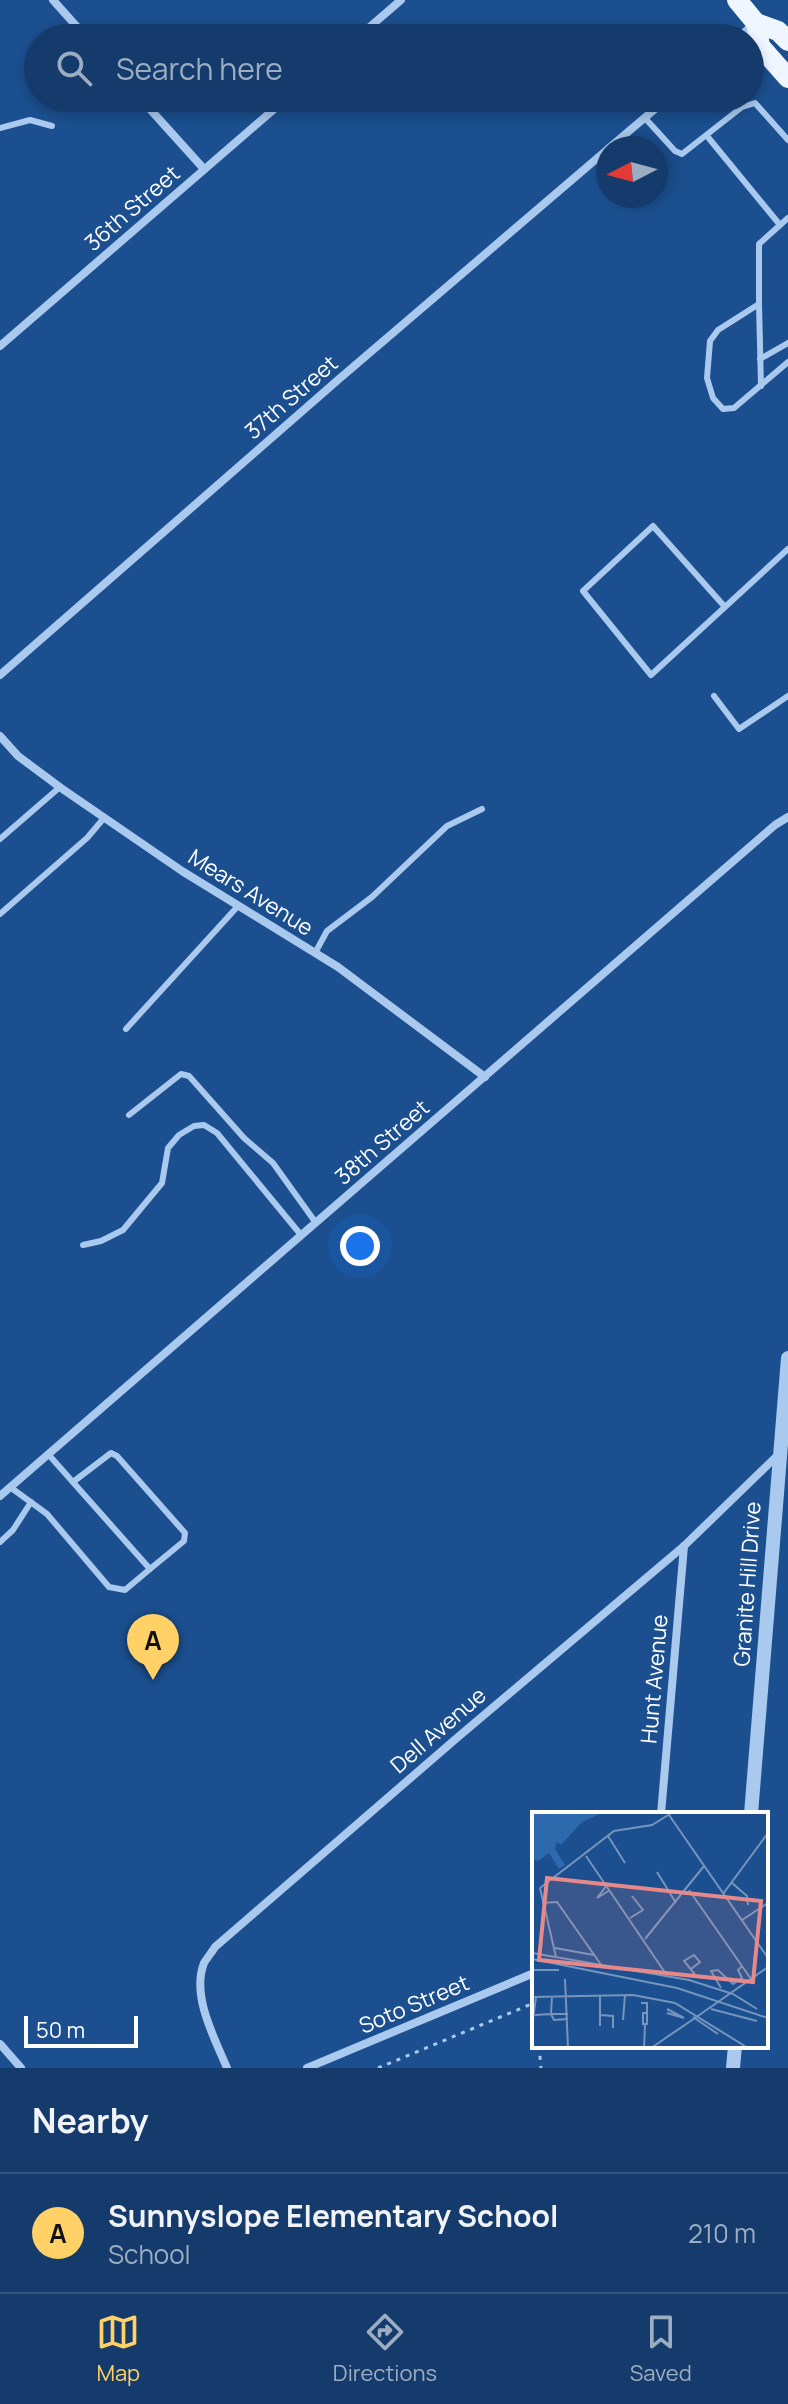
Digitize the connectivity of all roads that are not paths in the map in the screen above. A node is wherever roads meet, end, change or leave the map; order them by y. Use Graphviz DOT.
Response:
graph roads {
  1 [pos="53,0"];
  2 [pos="401,0"];
  3 [pos="737,0"];
  4 [pos="756,23"];
  5 [pos="74,24"];
  6 [pos="373,24"];
  7 [pos="764,26"];
  8 [pos="788,41"];
  9 [pos="764,51"];
  10 [pos="788,78"];
  11 [pos="153,112"];
  12 [pos="271,112"];
  13 [pos="652,112"];
  14 [pos="736,112"];
  15 [pos="763,112"];
  16 [pos="645,118"];
  17 [pos="52,126"];
  18 [pos="0,128"];
  19 [pos="624,136"];
  20 [pos="707,136"];
  21 [pos="788,140"];
  22 [pos="596,160"];
  23 [pos="204,169"];
  24 [pos="788,218"];
  25 [pos="780,225"];
  26 [pos="759,304"];
  27 [pos="788,343"];
  28 [pos="0,346"];
  29 [pos="760,359"];
  30 [pos="788,362"];
  31 [pos="761,386"];
  32 [pos="788,549"];
  33 [pos="725,607"];
  34 [pos="0,675"];
  35 [pos="714,696"];
  36 [pos="788,696"];
  37 [pos="0,736"];
  38 [pos="60,787"];
  39 [pos="482,809"];
  40 [pos="788,817"];
  41 [pos="104,818"];
  42 [pos="0,839"];
  43 [pos="238,906"];
  44 [pos="0,914"];
  45 [pos="315,953"];
  46 [pos="126,1029"];
  47 [pos="485,1077"];
  48 [pos="129,1115"];
  49 [pos="316,1223"];
  50 [pos="301,1235"];
  51 [pos="83,1245"];
  52 [pos="788,1358"];
  53 [pos="780,1453"];
  54 [pos="48,1454"];
  55 [pos="73,1482"];
  56 [pos="10,1487"];
  57 [pos="0,1496"];
  58 [pos="31,1502"];
  59 [pos="0,1542"];
  60 [pos="684,1546"];
  61 [pos="150,1569"];
  62 [pos="661,1812"];
  63 [pos="751,1812"];
  64 [pos="532,1974"];
  65 [pos="0,2044"];
  66 [pos="735,2048"];
  67 [pos="21,2068"];
  68 [pos="227,2068"];
  69 [pos="307,2068"];
  70 [pos="733,2068"];
  1 -- 5 [label="street"];
  2 -- 6 [label="street"];
  3 -- 4 [label="main road"];
  7 -- 8 [label="main road"];
  9 -- 10 [label="main road"];
  11 -- 23 [label="street"];
  12 -- 23 [label="street, 36th Street"];
  13 -- 16 [label="street, 37th Street"];
  14 -- 20 [label="lane"];
  15 -- 21 [label="lane"];
  16 -- 19 [label="street, 37th Street"];
  16 -- 20 [label="lane"];
  17 -- 18 [label="lane"];
  20 -- 25 [label="lane"];
  22 -- 34 [label="street, 37th Street"];
  23 -- 28 [label="street, 36th Street"];
  24 -- 25 [label="lane"];
  25 -- 26 [label="lane"];
  26 -- 29 [label="lane"];
  26 -- 31 [label="lane"];
  27 -- 29 [label="lane"];
  29 -- 31 [label="lane"];
  30 -- 31 [label="lane"];
  32 -- 33 [label="lane"];
  33 -- 33 [label="lane"];
  35 -- 36 [label="lane"];
  37 -- 38 [label="street, Mears Avenue"];
  38 -- 41 [label="street, Mears Avenue"];
  38 -- 42 [label="lane"];
  39 -- 45 [label="lane"];
  40 -- 47 [label="street, 38th Street"];
  41 -- 43 [label="street, Mears Avenue"];
  41 -- 44 [label="lane"];
  43 -- 45 [label="street, Mears Avenue"];
  43 -- 46 [label="lane"];
  45 -- 47 [label="street, Mears Avenue"];
  47 -- 49 [label="street, 38th Street"];
  48 -- 49 [label="lane"];
  49 -- 50 [label="street, 38th Street"];
  50 -- 51 [label="lane"];
  50 -- 54 [label="street, 38th Street"];
  52 -- 53 [label="street, Granite Hill Drive"];
  53 -- 60 [label="street, Dell Avenue"];
  53 -- 63 [label="street, Granite Hill Drive"];
  54 -- 55 [label="lane"];
  54 -- 56 [label="street, 38th Street"];
  55 -- 61 [label="lane"];
  55 -- 61 [label="lane"];
  56 -- 57 [label="street, 38th Street"];
  56 -- 58 [label="lane"];
  58 -- 59 [label="lane"];
  58 -- 61 [label="lane"];
  60 -- 62 [label="street, Hunt Avenue"];
  60 -- 68 [label="street, Dell Avenue"];
  64 -- 69 [label="street, Soto Street"];
  65 -- 67 [label="street"];
  66 -- 70 [label="street"];
}
